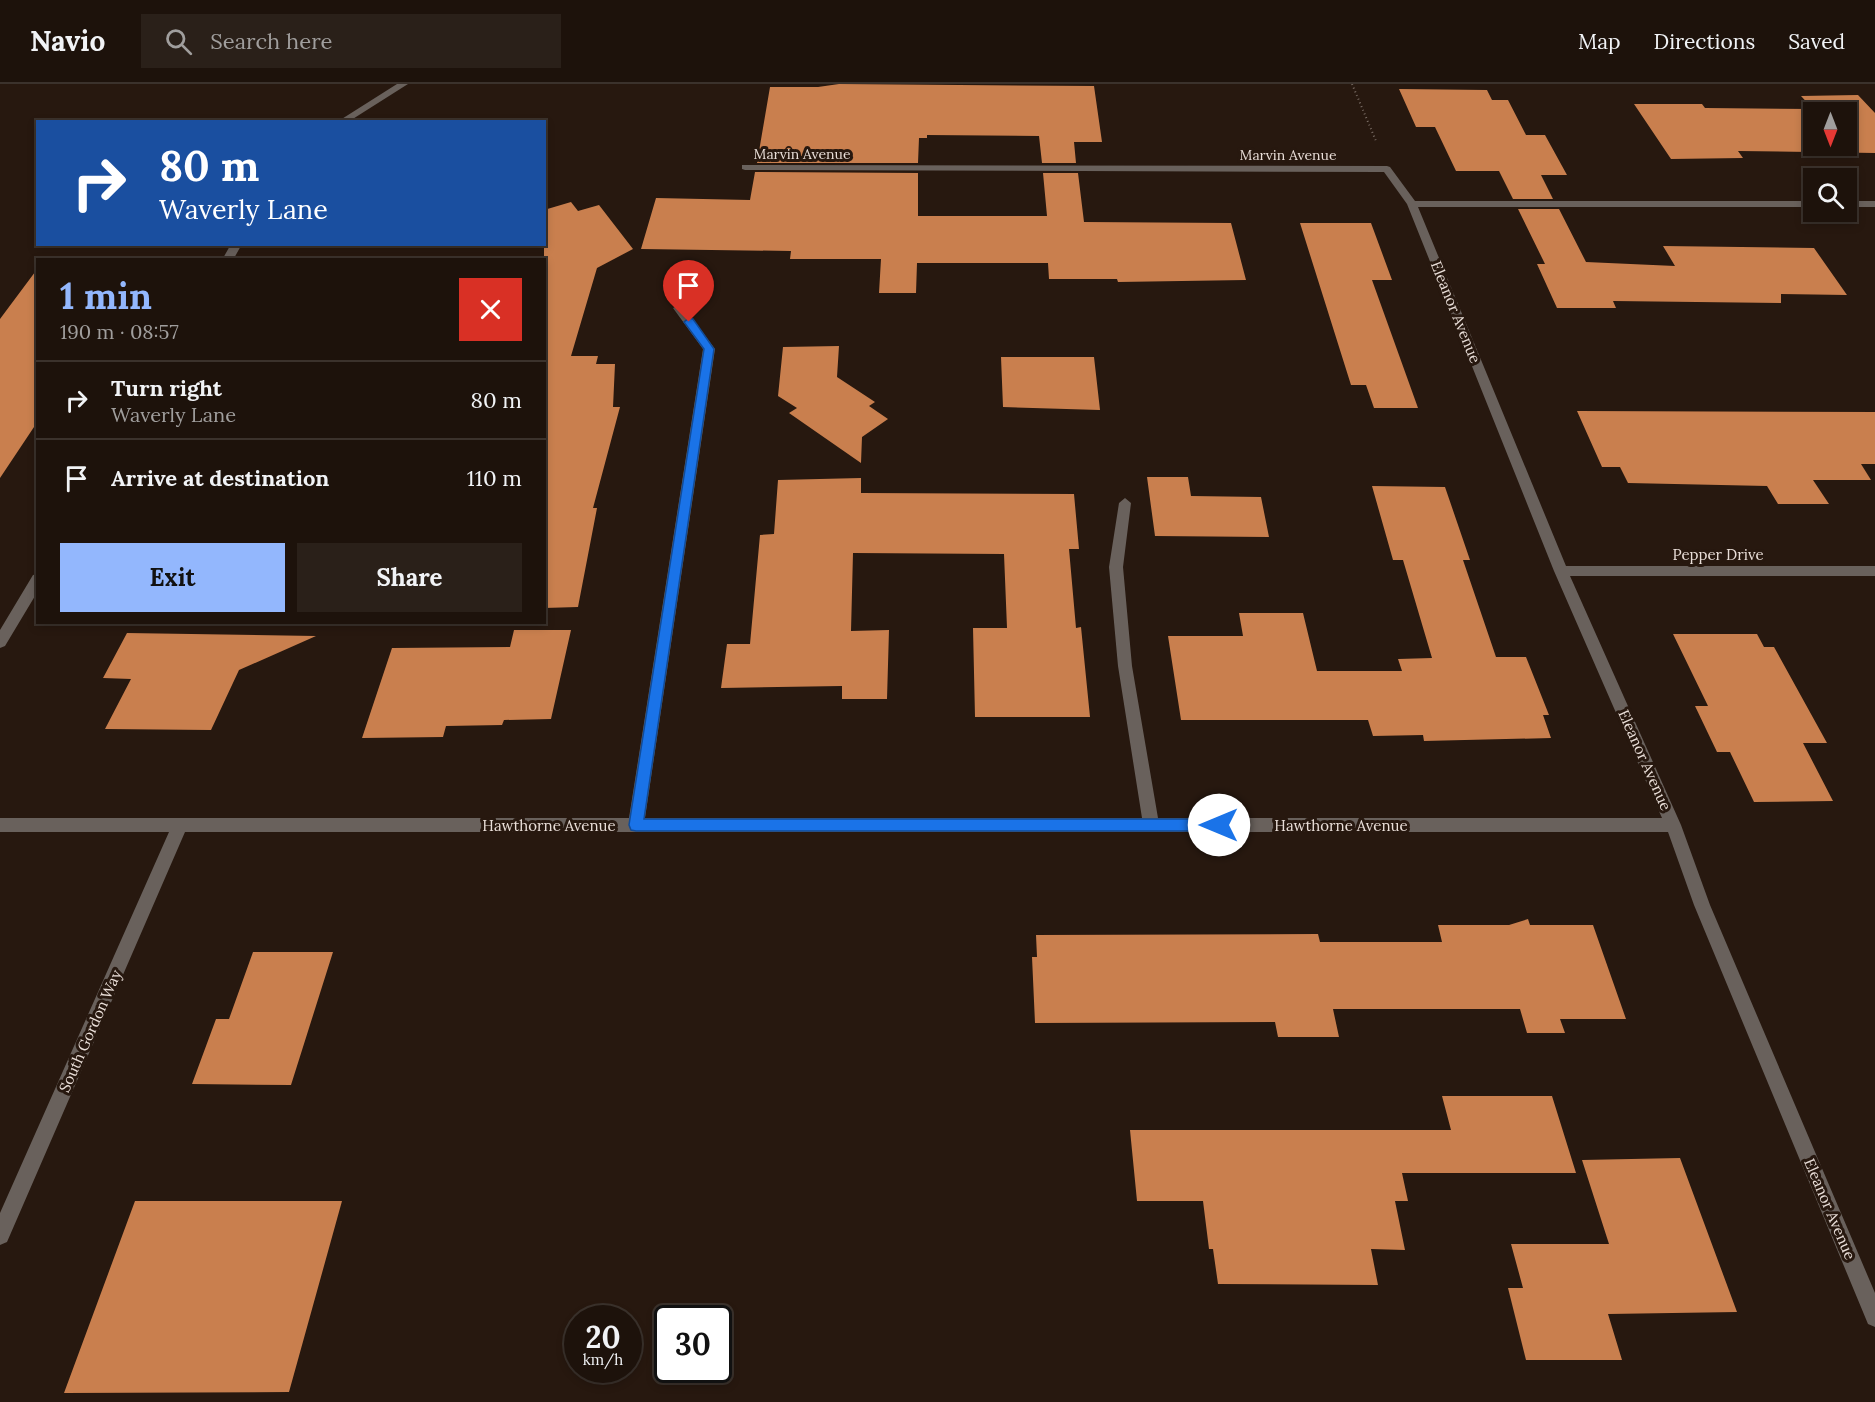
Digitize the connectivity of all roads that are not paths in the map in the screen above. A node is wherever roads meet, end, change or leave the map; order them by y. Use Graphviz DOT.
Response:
graph roads {
  1 [pos="403,84"];
  2 [pos="344,120"];
  3 [pos="745,167"];
  4 [pos="1412,204"];
  5 [pos="1803,204"];
  6 [pos="1857,204"];
  7 [pos="1875,204"];
  8 [pos="680,308"];
  9 [pos="1125,502"];
  10 [pos="1561,571"];
  11 [pos="1875,571"];
  12 [pos="36,582"];
  13 [pos="0,642"];
  14 [pos="0,825"];
  15 [pos="636,825"];
  16 [pos="1150,825"];
  17 [pos="1673,825"];
  18 [pos="180,826"];
  19 [pos="0,1235"];
  20 [pos="1875,1317"];
  1 -- 2 [label="street"];
  3 -- 4 [label="street, Marvin Avenue"];
  4 -- 5 [label="street"];
  4 -- 10 [label="street, Eleanor Avenue"];
  6 -- 7 [label="street"];
  8 -- 15 [label="street"];
  9 -- 16 [label="street"];
  10 -- 11 [label="street, Pepper Drive"];
  10 -- 17 [label="street, Eleanor Avenue"];
  12 -- 13 [label="street"];
  14 -- 18 [label="street, Hawthorne Avenue"];
  15 -- 16 [label="street, Hawthorne Avenue"];
  15 -- 18 [label="street, Hawthorne Avenue"];
  16 -- 17 [label="street, Hawthorne Avenue"];
  17 -- 20 [label="street, Eleanor Avenue"];
  18 -- 19 [label="street, South Gordon Way"];
}
